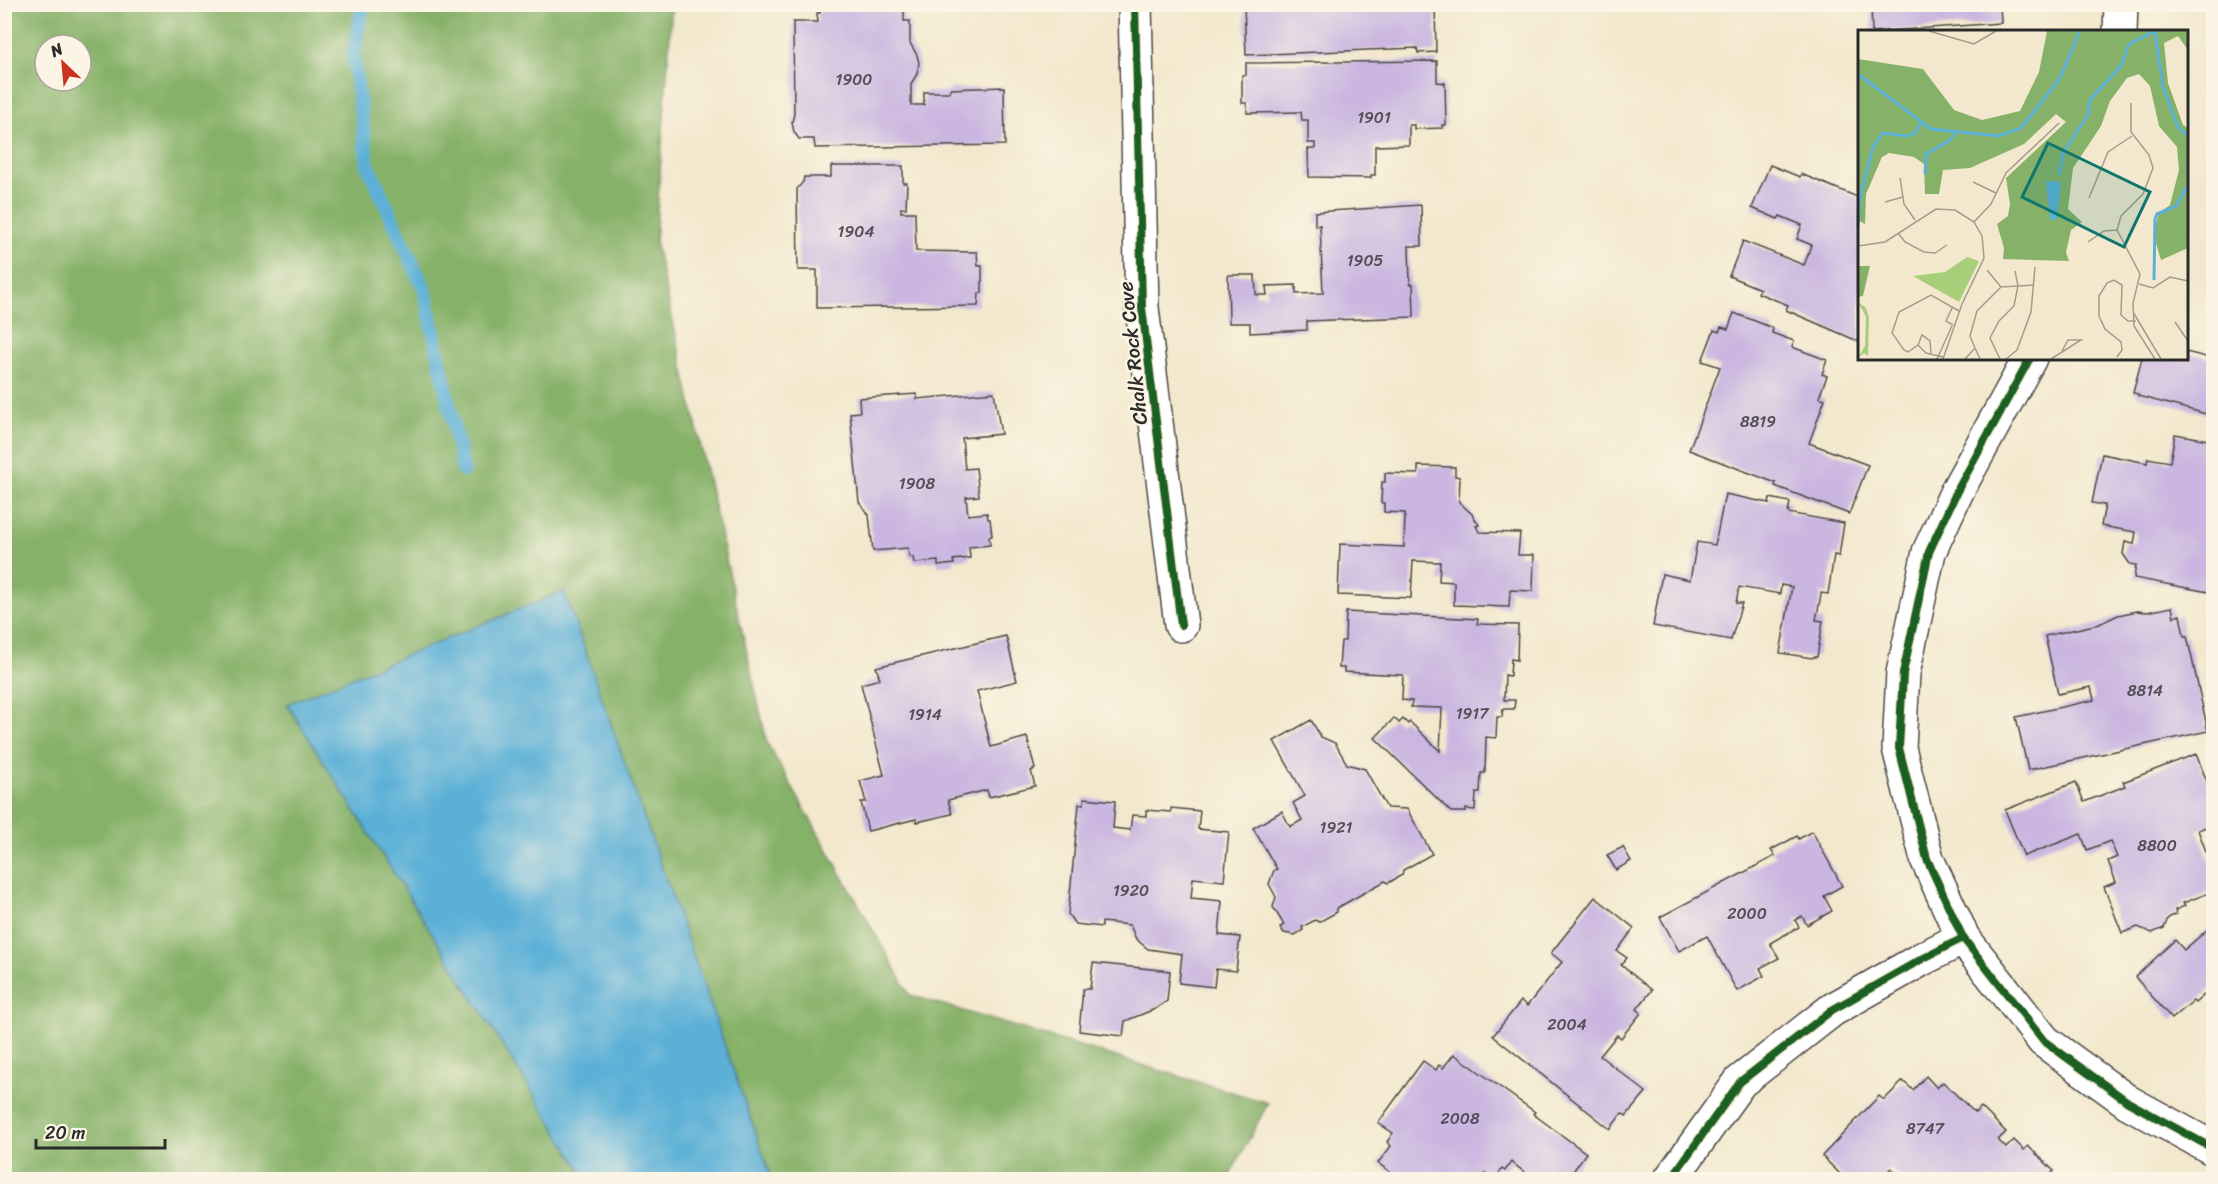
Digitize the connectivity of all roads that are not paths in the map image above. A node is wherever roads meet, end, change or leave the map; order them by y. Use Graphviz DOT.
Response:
graph roads {
  1 [pos="1135,4"];
  2 [pos="2121,4"];
  3 [pos="2120,30"];
  4 [pos="2029,360"];
  5 [pos="1181,625"];
  6 [pos="1963,938"];
  7 [pos="2214,1149"];
  8 [pos="1670,1179"];
  1 -- 5 [label="street, Chalk Rock Cove"];
  2 -- 3 [label="street"];
  4 -- 6 [label="street"];
  6 -- 7 [label="street"];
  6 -- 8 [label="street"];
}
